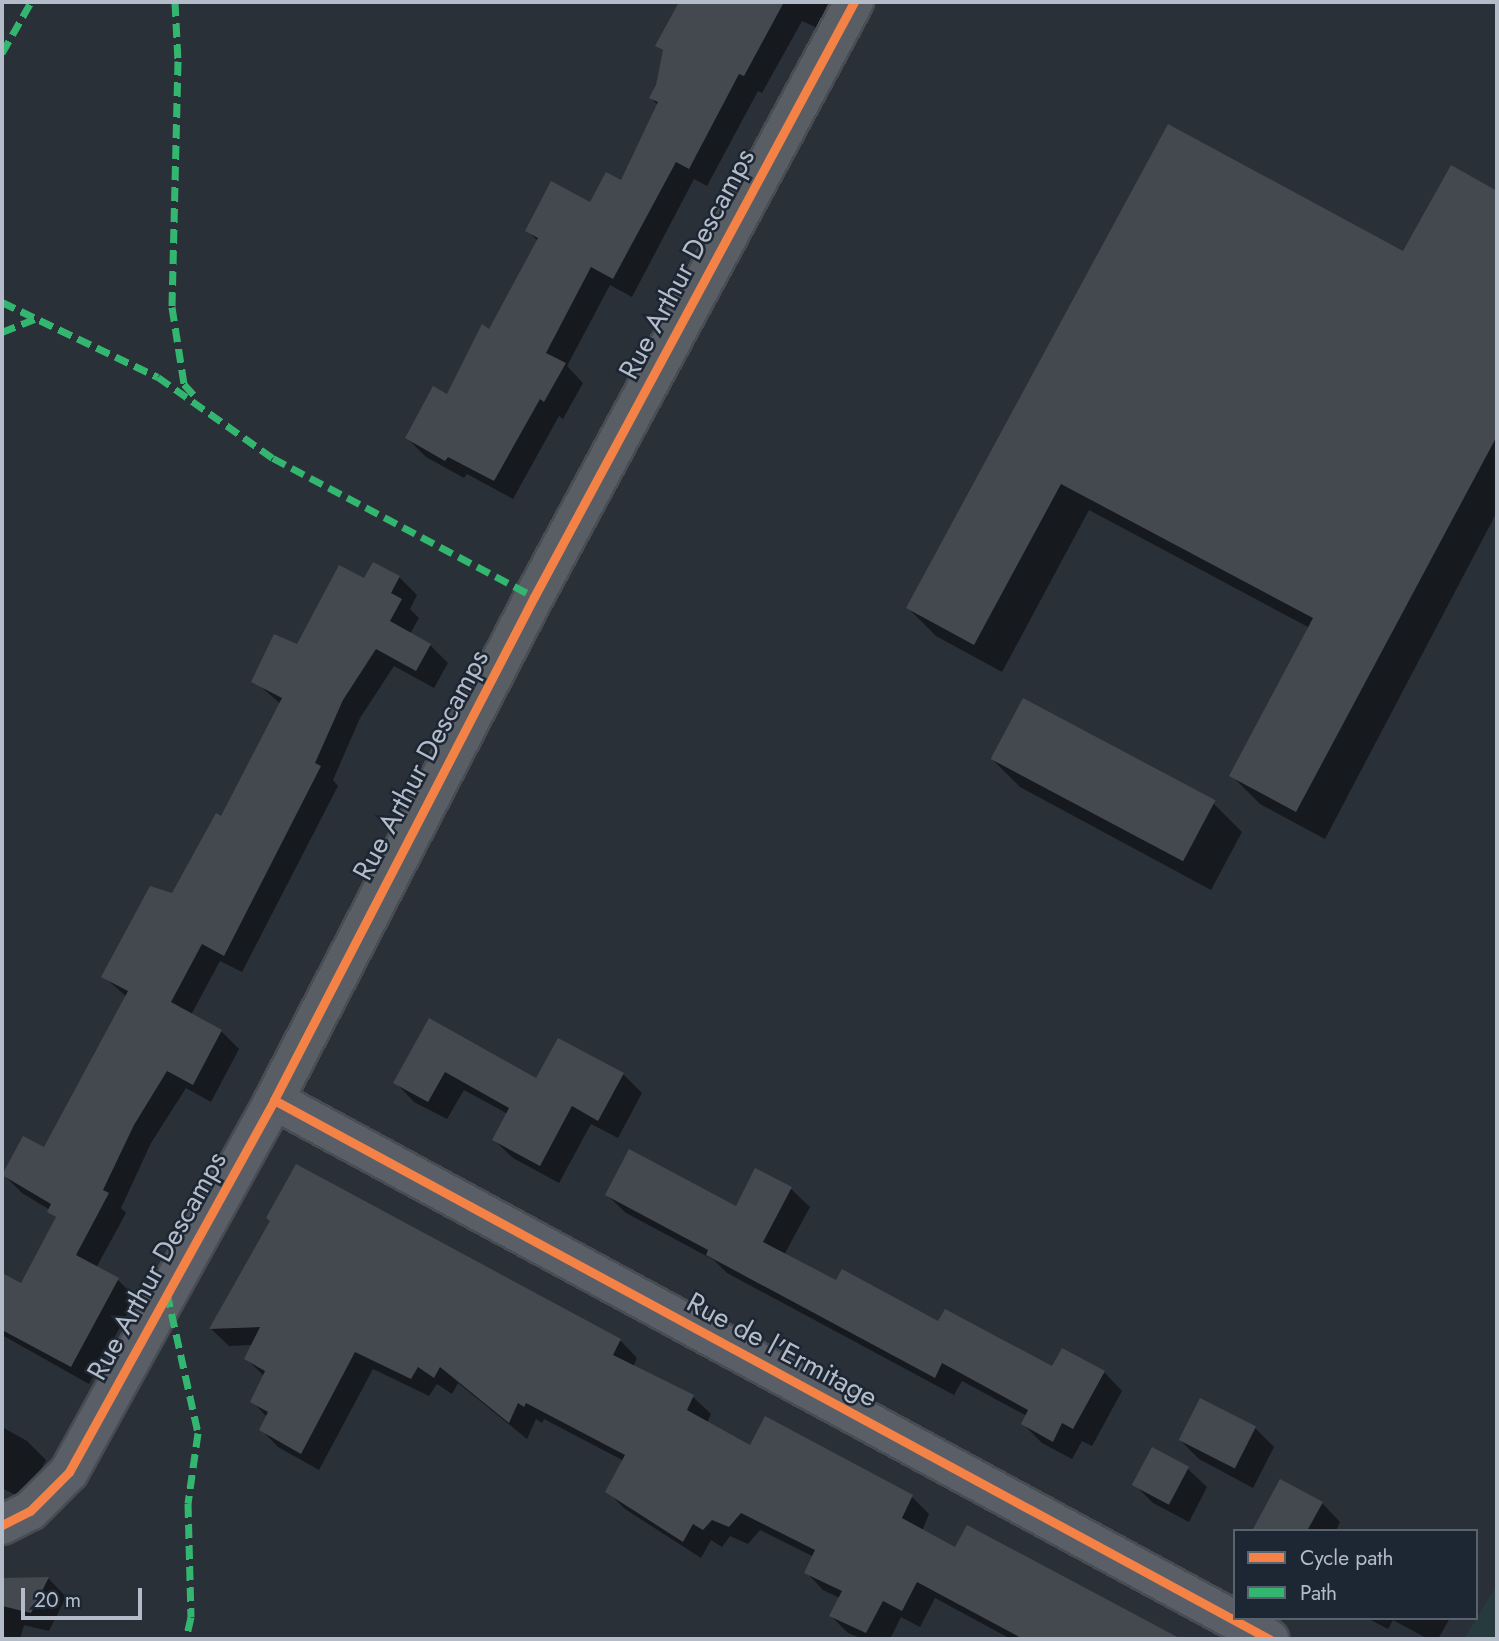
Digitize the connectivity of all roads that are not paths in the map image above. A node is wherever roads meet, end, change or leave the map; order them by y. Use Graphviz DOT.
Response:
graph roads {
  1 [pos="854,2"];
  2 [pos="274,1100"];
  3 [pos="2,1525"];
  4 [pos="1233,1619"];
  5 [pos="1234,1620"];
  6 [pos="1269,1639"];
  1 -- 2 [label="street, Rue Arthur Descamps"];
  2 -- 3 [label="street, Rue Arthur Descamps"];
  2 -- 4 [label="street, Rue de l'Ermitage"];
  5 -- 6 [label="street, Rue de l'Ermitage"];
}
